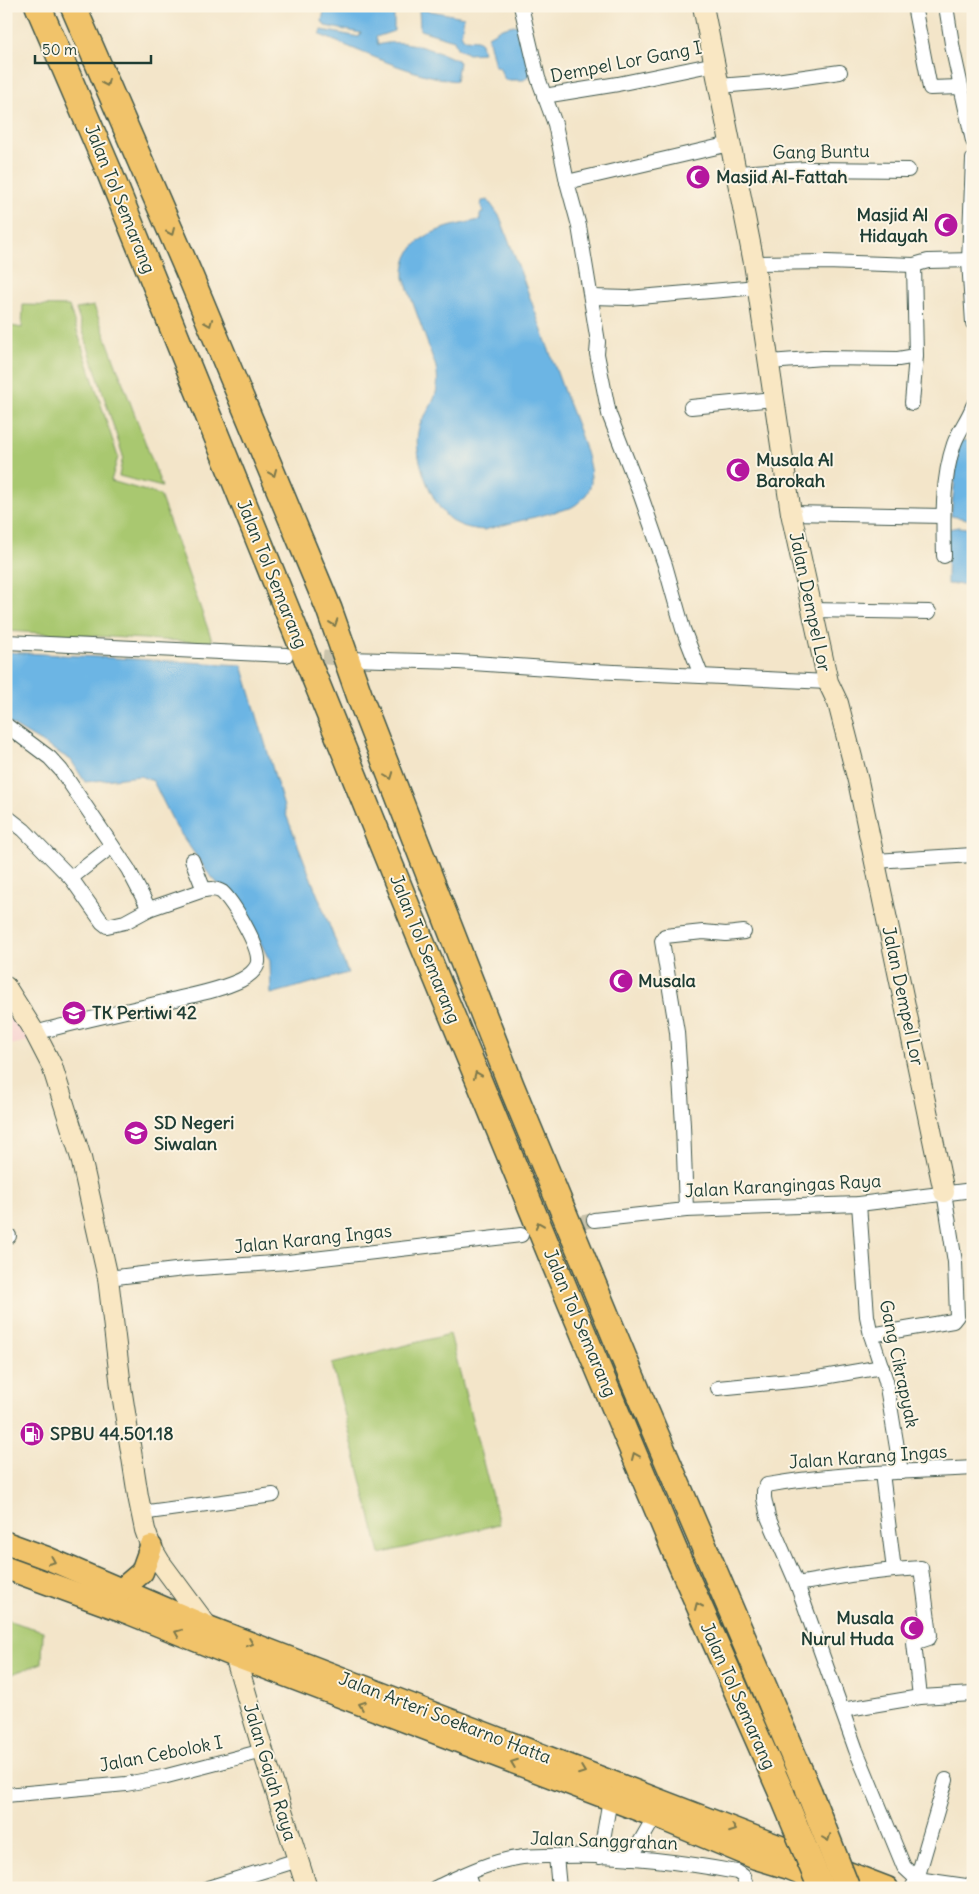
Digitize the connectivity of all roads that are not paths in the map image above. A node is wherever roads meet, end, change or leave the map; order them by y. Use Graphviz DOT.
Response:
graph roads {
  1 [pos="38,6"];
  2 [pos="72,6"];
  3 [pos="521,6"];
  4 [pos="703,6"];
  5 [pos="914,6"];
  6 [pos="946,6"];
  7 [pos="715,64"];
  8 [pos="840,72"];
  9 [pos="719,86"];
  10 [pos="961,87"];
  11 [pos="544,96"];
  12 [pos="973,141"];
  13 [pos="730,144"];
  14 [pos="973,160"];
  15 [pos="908,170"];
  16 [pos="736,173"];
  17 [pos="566,182"];
  18 [pos="972,200"];
  19 [pos="971,260"];
  20 [pos="754,263"];
  21 [pos="914,265"];
  22 [pos="758,287"];
  23 [pos="592,297"];
  24 [pos="973,322"];
  25 [pos="916,356"];
  26 [pos="769,362"];
  27 [pos="774,399"];
  28 [pos="912,403"];
  29 [pos="973,406"];
  30 [pos="691,408"];
  31 [pos="791,513"];
  32 [pos="943,516"];
  33 [pos="944,556"];
  34 [pos="811,610"];
  35 [pos="929,612"];
  36 [pos="6,642"];
  37 [pos="286,656"];
  38 [pos="348,659"];
  39 [pos="696,675"];
  40 [pos="828,682"];
  41 [pos="6,725"];
  42 [pos="6,816"];
  43 [pos="112,846"];
  44 [pos="973,855"];
  45 [pos="192,860"];
  46 [pos="875,860"];
  47 [pos="71,878"];
  48 [pos="204,890"];
  49 [pos="148,909"];
  50 [pos="744,932"];
  51 [pos="6,987"];
  52 [pos="35,1033"];
  53 [pos="973,1190"];
  54 [pos="944,1192"];
  55 [pos="859,1204"];
  56 [pos="686,1210"];
  57 [pos="594,1220"];
  58 [pos="521,1235"];
  59 [pos="108,1278"];
  60 [pos="871,1335"];
  61 [pos="882,1367"];
  62 [pos="718,1388"];
  63 [pos="973,1468"];
  64 [pos="901,1472"];
  65 [pos="882,1473"];
  66 [pos="273,1494"];
  67 [pos="141,1513"];
  68 [pos="6,1543"];
  69 [pos="151,1547"];
  70 [pos="6,1568"];
  71 [pos="894,1570"];
  72 [pos="797,1584"];
  73 [pos="121,1590"];
  74 [pos="208,1627"];
  75 [pos="235,1656"];
  76 [pos="973,1694"];
  77 [pos="920,1697"];
  78 [pos="842,1710"];
  79 [pos="263,1751"];
  80 [pos="946,1780"];
  81 [pos="6,1795"];
  82 [pos="610,1800"];
  83 [pos="655,1816"];
  84 [pos="556,1856"];
  85 [pos="600,1857"];
  86 [pos="631,1858"];
  87 [pos="298,1860"];
  88 [pos="467,1874"];
  89 [pos="745,1883"];
  90 [pos="914,1883"];
  91 [pos="973,1887"];
  92 [pos="208,1888"];
  93 [pos="307,1888"];
  94 [pos="435,1888"];
  95 [pos="472,1888"];
  96 [pos="559,1888"];
  97 [pos="821,1888"];
  98 [pos="836,1888"];
  99 [pos="847,1888"];
  100 [pos="887,1888"];
  97 -- 1 [label="highway, Jalan Tol Semarang, one-way, bridge"];
  2 -- 99 [label="highway, Jalan Tol Semarang, one-way, bridge"];
  3 -- 11 [label="street"];
  4 -- 7 [label="street, Jalan Dempel Lor"];
  5 -- 10 [label="street"];
  6 -- 10 [label="street"];
  7 -- 9 [label="street, Jalan Dempel Lor"];
  7 -- 11 [label="street, Dempel Lor Gang I"];
  8 -- 9 [label="street"];
  9 -- 13 [label="street, Jalan Dempel Lor"];
  10 -- 12 [label="street"];
  11 -- 17 [label="street"];
  13 -- 16 [label="street, Jalan Dempel Lor"];
  13 -- 17 [label="street"];
  14 -- 18 [label="street"];
  15 -- 16 [label="street, Gang Buntu"];
  16 -- 20 [label="street, Jalan Dempel Lor"];
  17 -- 23 [label="street"];
  18 -- 19 [label="street"];
  19 -- 21 [label="street"];
  19 -- 24 [label="street"];
  20 -- 21 [label="street"];
  20 -- 22 [label="street, Jalan Dempel Lor"];
  21 -- 25 [label="street"];
  22 -- 23 [label="street"];
  22 -- 26 [label="street, Jalan Dempel Lor"];
  23 -- 39 [label="street"];
  25 -- 26 [label="street"];
  25 -- 28 [label="street"];
  26 -- 27 [label="street, Jalan Dempel Lor"];
  27 -- 30 [label="street"];
  27 -- 31 [label="street, Jalan Dempel Lor"];
  29 -- 32 [label="street"];
  31 -- 32 [label="street"];
  31 -- 34 [label="street, Jalan Dempel Lor"];
  32 -- 33 [label="street"];
  34 -- 35 [label="street"];
  34 -- 40 [label="street, Jalan Dempel Lor"];
  36 -- 37 [label="street"];
  38 -- 39 [label="street"];
  39 -- 40 [label="street"];
  40 -- 46 [label="street, Jalan Dempel Lor"];
  41 -- 43 [label="street"];
  42 -- 47 [label="street"];
  43 -- 47 [label="street"];
  43 -- 49 [label="street"];
  44 -- 46 [label="street"];
  45 -- 48 [label="street"];
  46 -- 54 [label="street, Jalan Dempel Lor"];
  47 -- 49 [label="street"];
  48 -- 49 [label="street"];
  48 -- 52 [label="street"];
  50 -- 56 [label="street"];
  51 -- 52 [label="street"];
  52 -- 59 [label="street"];
  53 -- 54 [label="street, Jalan Karangingas Raya"];
  54 -- 55 [label="street, Jalan Karangingas Raya"];
  54 -- 60 [label="street"];
  55 -- 56 [label="street, Jalan Karangingas Raya"];
  55 -- 60 [label="street, Gang Cikrapyak"];
  56 -- 57 [label="street, Jalan Karangingas Raya"];
  58 -- 59 [label="street, Jalan Karang Ingas"];
  59 -- 67 [label="street"];
  60 -- 61 [label="street, Gang Cikrapyak"];
  61 -- 62 [label="street"];
  61 -- 64 [label="street, Gang Cikrapyak"];
  63 -- 64 [label="street, Jalan Karang Ingas"];
  64 -- 65 [label="street, Jalan Karang Ingas"];
  65 -- 71 [label="street"];
  65 -- 72 [label="street, Jalan Karang Ingas"];
  66 -- 67 [label="street"];
  67 -- 69 [label="street"];
  68 -- 73 [label="main road, Jalan Arteri Soekarno Hatta, one-way"];
  69 -- 73 [label="main road"];
  69 -- 74 [label="street"];
  75 -- 70 [label="main road, Jalan Arteri Soekarno Hatta, one-way"];
  71 -- 72 [label="street"];
  71 -- 77 [label="street"];
  72 -- 78 [label="street"];
  73 -- 74 [label="main road, Jalan Arteri Soekarno Hatta"];
  74 -- 75 [label="street"];
  74 -- 100 [label="main road, Jalan Arteri Soekarno Hatta, one-way"];
  75 -- 79 [label="street, Jalan Gajah Raya"];
  82 -- 75 [label="main road, Jalan Arteri Soekarno Hatta, one-way"];
  76 -- 77 [label="street"];
  77 -- 78 [label="street"];
  78 -- 90 [label="street"];
  79 -- 81 [label="street, Jalan Cebolok I"];
  79 -- 87 [label="street, Jalan Gajah Raya"];
  80 -- 90 [label="street"];
  82 -- 83 [label="main road, Jalan Arteri Soekarno Hatta"];
  82 -- 85 [label="street"];
  83 -- 86 [label="street"];
  83 -- 98 [label="main road, Jalan Arteri Soekarno Hatta"];
  84 -- 85 [label="street, Jalan Sanggrahan"];
  84 -- 88 [label="street, Jalan Sanggrahan"];
  84 -- 96 [label="street"];
  85 -- 86 [label="street, Jalan Sanggrahan"];
  86 -- 89 [label="street, Jalan Sanggrahan"];
  87 -- 92 [label="street"];
  87 -- 93 [label="street, Jalan Gajah Raya"];
  88 -- 94 [label="street, Jalan Sanggrahan"];
  88 -- 95 [label="street"];
  90 -- 91 [label="street"];
}
